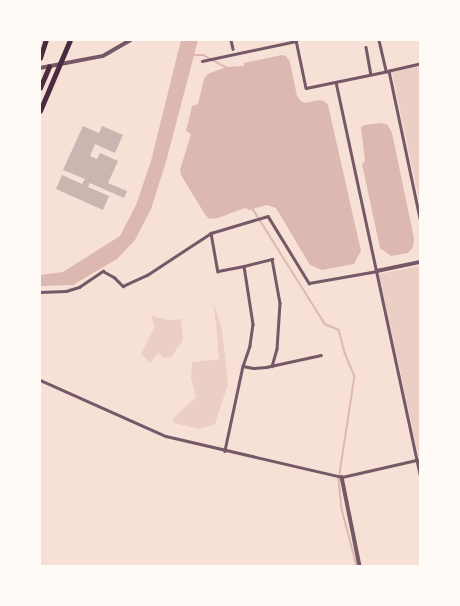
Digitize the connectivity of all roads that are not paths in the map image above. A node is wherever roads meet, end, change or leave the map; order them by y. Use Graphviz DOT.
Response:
graph roads {
  1 [pos="46,40"];
  2 [pos="70,40"];
  3 [pos="131,40"];
  4 [pos="231,40"];
  5 [pos="380,40"];
  6 [pos="296,41"];
  7 [pos="366,47"];
  8 [pos="233,50"];
  9 [pos="40,58"];
  10 [pos="202,61"];
  11 [pos="420,64"];
  12 [pos="59,65"];
  13 [pos="49,67"];
  14 [pos="40,68"];
  15 [pos="388,71"];
  16 [pos="372,74"];
  17 [pos="336,82"];
  18 [pos="40,88"];
  19 [pos="40,111"];
  20 [pos="420,218"];
  21 [pos="212,234"];
  22 [pos="420,262"];
  23 [pos="244,266"];
  24 [pos="377,271"];
  25 [pos="40,292"];
  26 [pos="321,355"];
  27 [pos="243,366"];
  28 [pos="272,366"];
  29 [pos="40,380"];
  30 [pos="225,451"];
  31 [pos="417,460"];
  32 [pos="420,475"];
  33 [pos="342,477"];
  34 [pos="360,566"];
  1 -- 9 [label="highway"];
  2 -- 12 [label="highway"];
  3 -- 12 [label="street"];
  4 -- 8 [label="street"];
  5 -- 15 [label="street"];
  6 -- 10 [label="street"];
  6 -- 17 [label="street"];
  7 -- 16 [label="street"];
  11 -- 15 [label="street"];
  12 -- 13 [label="street"];
  12 -- 19 [label="highway"];
  13 -- 14 [label="street"];
  13 -- 18 [label="highway"];
  15 -- 16 [label="street"];
  15 -- 20 [label="street"];
  16 -- 17 [label="street"];
  17 -- 24 [label="street"];
  21 -- 23 [label="street"];
  21 -- 24 [label="street"];
  21 -- 25 [label="street"];
  22 -- 24 [label="street"];
  23 -- 27 [label="street"];
  23 -- 28 [label="street"];
  24 -- 31 [label="street"];
  26 -- 28 [label="street"];
  27 -- 28 [label="street"];
  27 -- 30 [label="street"];
  29 -- 30 [label="street"];
  30 -- 33 [label="street"];
  31 -- 32 [label="street"];
  31 -- 33 [label="street"];
  33 -- 34 [label="street"];
}
